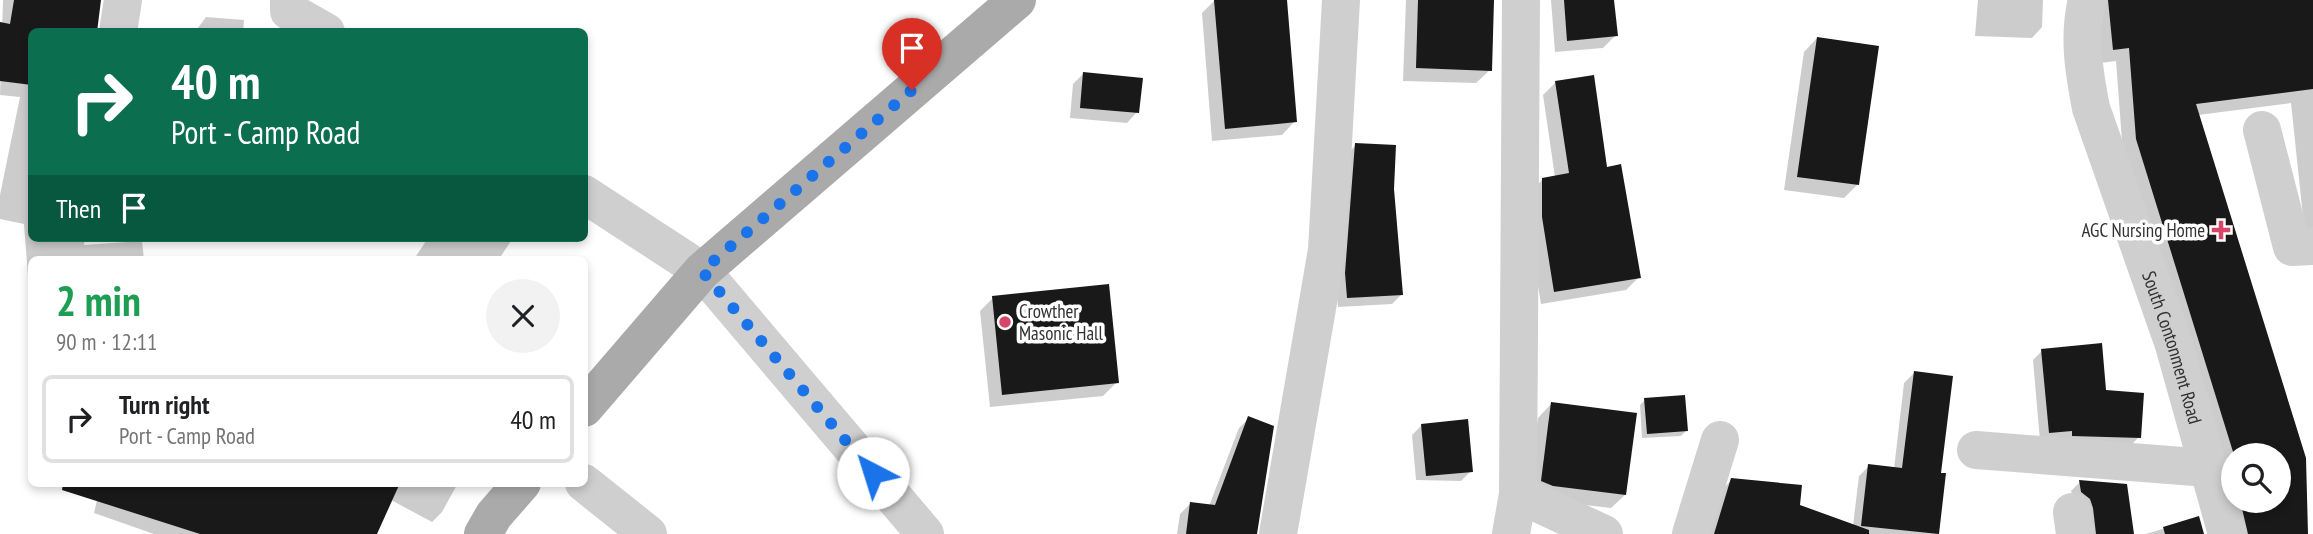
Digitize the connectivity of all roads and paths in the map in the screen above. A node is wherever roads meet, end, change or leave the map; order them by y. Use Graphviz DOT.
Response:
graph roads {
  1 [pos="122,0"];
  2 [pos="1017,0"];
  3 [pos="1341,0"];
  4 [pos="1521,0"];
  5 [pos="2087,0"];
  6 [pos="281,4"];
  7 [pos="118,28"];
  8 [pos="320,28"];
  9 [pos="2262,130"];
  10 [pos="588,197"];
  11 [pos="2313,246"];
  12 [pos="702,271"];
  13 [pos="588,403"];
  14 [pos="1720,440"];
  15 [pos="1976,450"];
  16 [pos="2208,468"];
  17 [pos="588,486"];
  18 [pos="519,487"];
  19 [pos="1518,494"];
  20 [pos="489,524"];
  21 [pos="648,534"];
  22 [pos="925,534"];
  23 [pos="1278,534"];
  24 [pos="1511,534"];
  25 [pos="1604,534"];
  26 [pos="1691,534"];
  27 [pos="2227,534"];
  1 -- 7 [label="street"];
  2 -- 12 [label="main road"];
  3 -- 23 [label="street"];
  4 -- 19 [label="street"];
  5 -- 16 [label="street, South Contonment Road"];
  6 -- 8 [label="street"];
  9 -- 11 [label="street"];
  10 -- 12 [label="street"];
  12 -- 13 [label="main road"];
  12 -- 22 [label="street"];
  14 -- 26 [label="street"];
  15 -- 16 [label="street"];
  16 -- 27 [label="street, South Contonment Road"];
  17 -- 21 [label="street"];
  18 -- 20 [label="main road"];
  19 -- 24 [label="street"];
  19 -- 25 [label="street"];
}
